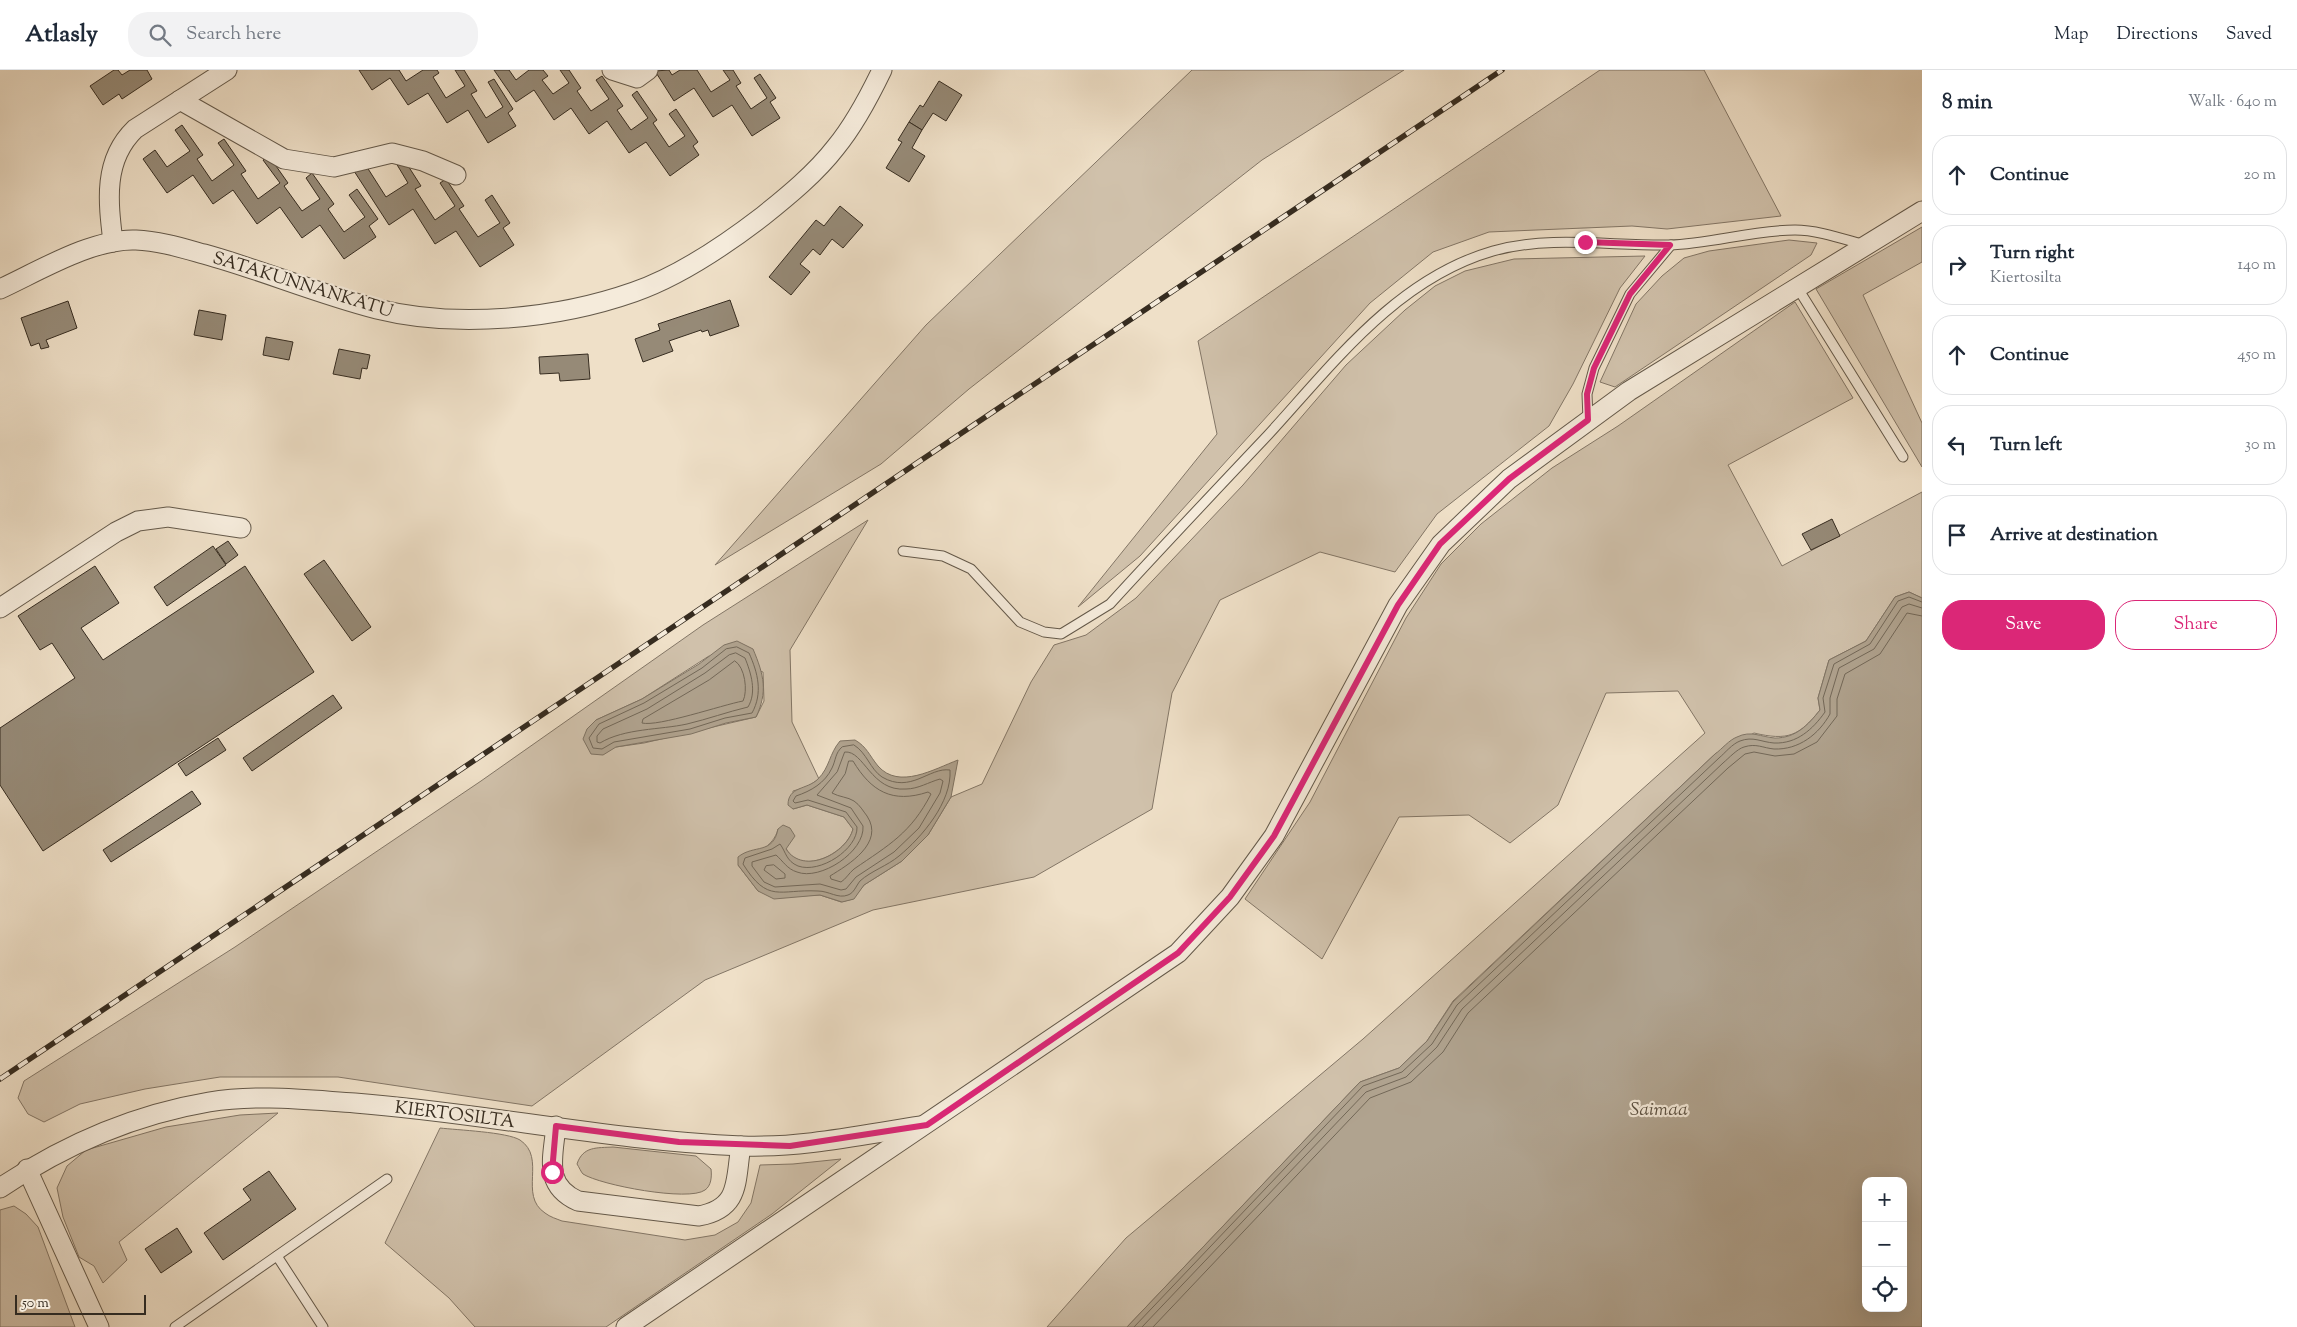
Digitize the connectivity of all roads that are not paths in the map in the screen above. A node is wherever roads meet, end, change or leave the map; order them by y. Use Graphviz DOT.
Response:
graph roads {
  1 [pos="226,70"];
  2 [pos="612,70"];
  3 [pos="648,70"];
  4 [pos="882,70"];
  5 [pos="180,100"];
  6 [pos="456,175"];
  7 [pos="1922,211"];
  8 [pos="113,242"];
  9 [pos="1670,245"];
  10 [pos="1866,246"];
  11 [pos="1797,288"];
  12 [pos="0,289"];
  13 [pos="1588,420"];
  14 [pos="1903,457"];
  15 [pos="241,528"];
  16 [pos="903,551"];
  17 [pos="0,608"];
  18 [pos="927,1125"];
  19 [pos="556,1126"];
  20 [pos="741,1146"];
  21 [pos="27,1169"];
  22 [pos="388,1180"];
  23 [pos="0,1188"];
  24 [pos="277,1256"];
  25 [pos="99,1327"];
  26 [pos="175,1327"];
  27 [pos="323,1327"];
  28 [pos="626,1327"];
  1 -- 5 [label="street"];
  2 -- 3 [label="street"];
  4 -- 8 [label="street, SATAKUNNANKATU"];
  5 -- 6 [label="street"];
  5 -- 8 [label="street"];
  7 -- 10 [label="street"];
  8 -- 12 [label="street, SATAKUNNANKATU"];
  9 -- 10 [label="lane"];
  9 -- 13 [label="lane"];
  9 -- 16 [label="lane"];
  10 -- 11 [label="street"];
  11 -- 13 [label="street"];
  11 -- 14 [label="lane"];
  13 -- 18 [label="street"];
  15 -- 17 [label="street"];
  18 -- 20 [label="street, KIERTOSILTA"];
  18 -- 28 [label="street"];
  19 -- 20 [label="street, KIERTOSILTA"];
  19 -- 20 [label="street"];
  19 -- 21 [label="street, KIERTOSILTA"];
  21 -- 23 [label="street, KIERTOSILTA"];
  21 -- 25 [label="street"];
  22 -- 24 [label="lane"];
  24 -- 26 [label="lane"];
  24 -- 27 [label="lane"];
}
